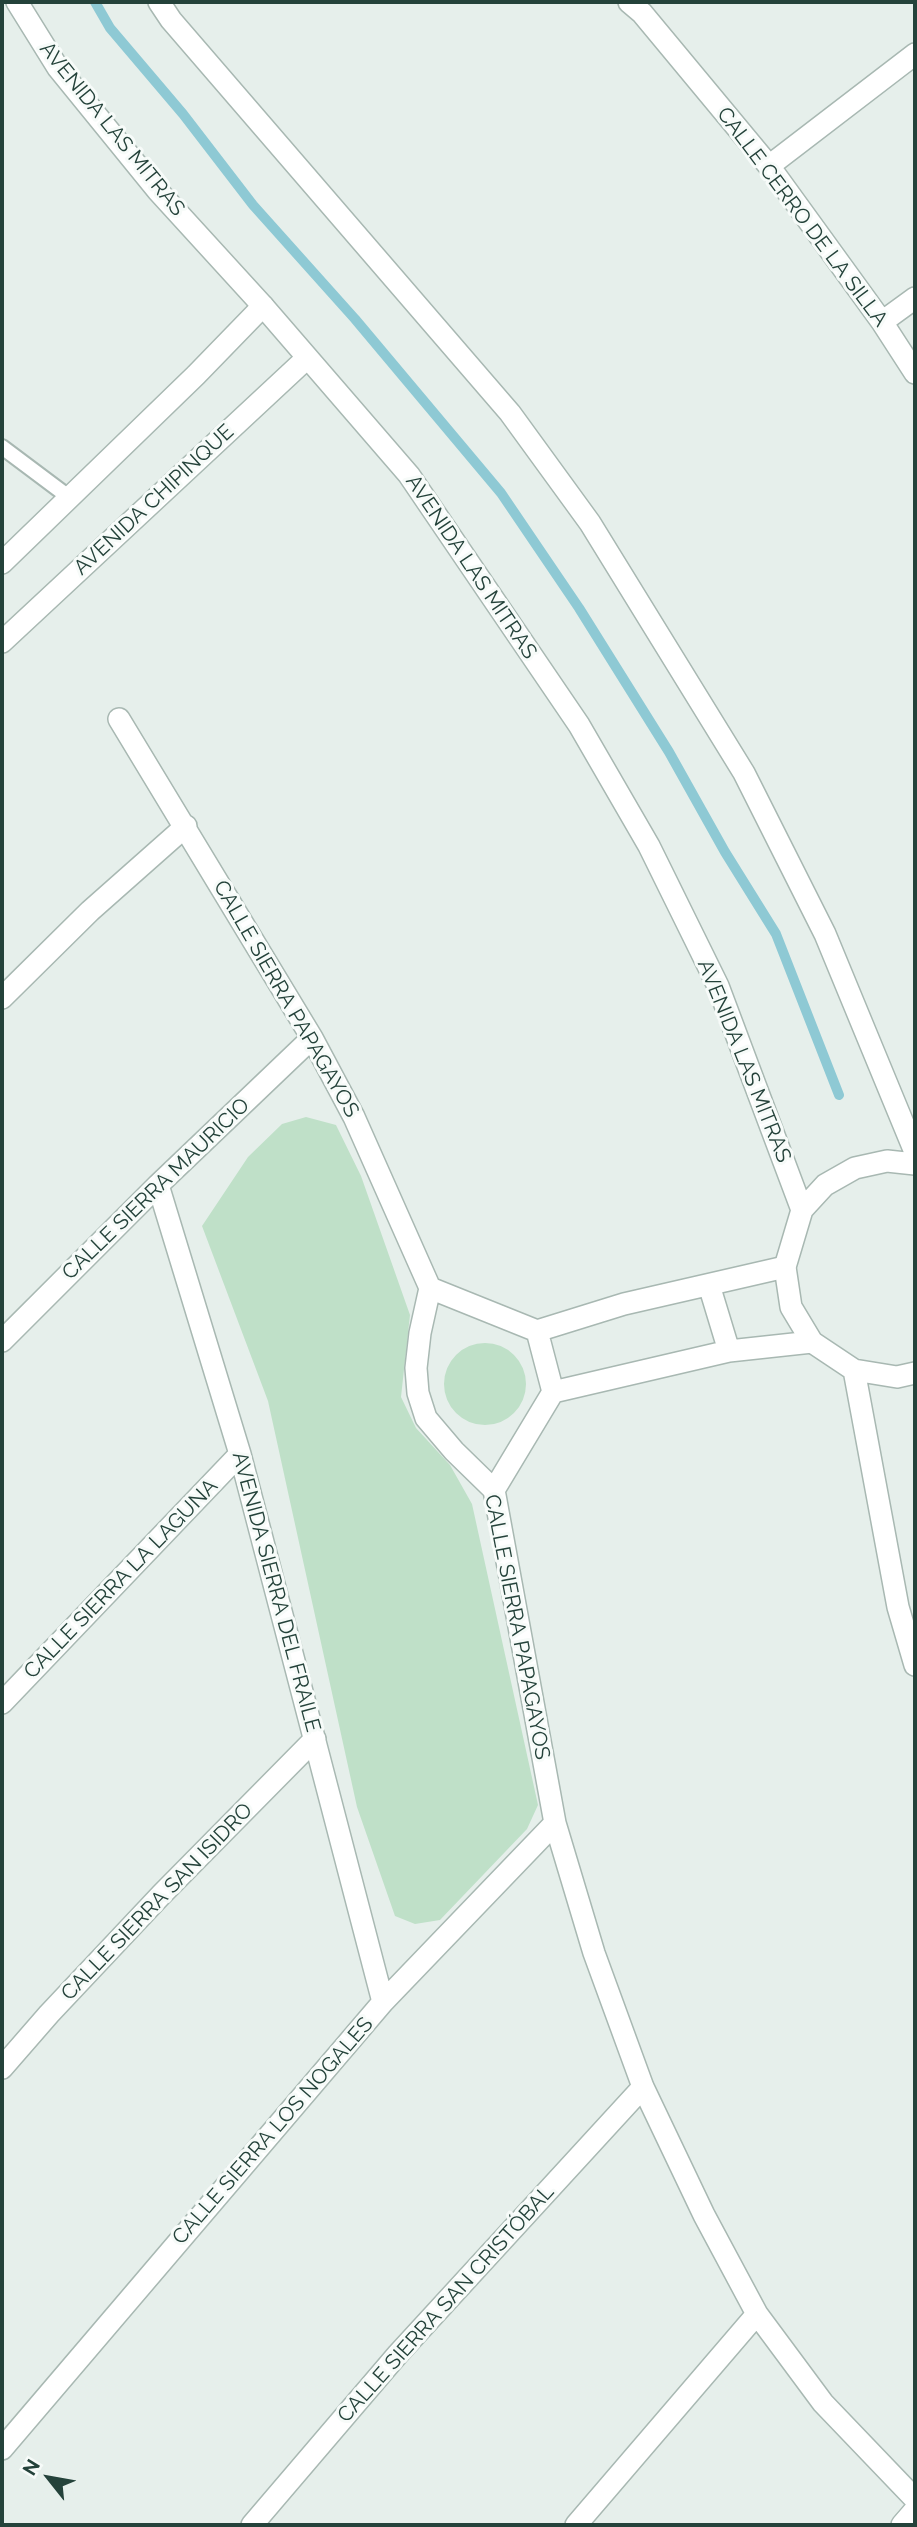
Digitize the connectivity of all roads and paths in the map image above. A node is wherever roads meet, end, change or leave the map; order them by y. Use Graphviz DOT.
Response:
graph roads {
  1 [pos="17,2"];
  2 [pos="159,2"];
  3 [pos="643,6"];
  4 [pos="915,54"];
  5 [pos="769,166"];
  6 [pos="915,298"];
  7 [pos="263,306"];
  8 [pos="882,322"];
  9 [pos="307,358"];
  10 [pos="915,373"];
  11 [pos="2,447"];
  12 [pos="70,498"];
  13 [pos="2,563"];
  14 [pos="2,642"];
  15 [pos="119,719"];
  16 [pos="186,826"];
  17 [pos="2,998"];
  18 [pos="312,1038"];
  19 [pos="915,1152"];
  20 [pos="915,1164"];
  21 [pos="159,1185"];
  22 [pos="802,1210"];
  23 [pos="785,1267"];
  24 [pos="709,1285"];
  25 [pos="430,1288"];
  26 [pos="537,1331"];
  27 [pos="2,1341"];
  28 [pos="813,1342"];
  29 [pos="729,1351"];
  30 [pos="854,1370"];
  31 [pos="915,1373"];
  32 [pos="553,1392"];
  33 [pos="240,1454"];
  34 [pos="494,1490"];
  35 [pos="915,1665"];
  36 [pos="2,1703"];
  37 [pos="315,1739"];
  38 [pos="555,1823"];
  39 [pos="383,2002"];
  40 [pos="2,2068"];
  41 [pos="643,2087"];
  42 [pos="757,2314"];
  43 [pos="2,2449"];
  44 [pos="915,2500"];
  45 [pos="915,2511"];
  46 [pos="252,2525"];
  47 [pos="576,2525"];
  48 [pos="902,2525"];
  1 -- 7 [label="street, AVENIDA LAS MITRAS"];
  2 -- 19 [label="street"];
  3 -- 5 [label="street, CALLE CERRO DE LA SILLA"];
  4 -- 5 [label="street"];
  5 -- 8 [label="street, CALLE CERRO DE LA SILLA"];
  6 -- 8 [label="street"];
  7 -- 9 [label="street, AVENIDA LAS MITRAS"];
  7 -- 12 [label="street"];
  8 -- 10 [label="street, CALLE CERRO DE LA SILLA"];
  9 -- 14 [label="street, AVENIDA CHIPINQUE"];
  9 -- 22 [label="street, AVENIDA LAS MITRAS"];
  11 -- 12 [label="lane"];
  12 -- 13 [label="street"];
  15 -- 16 [label="street, CALLE SIERRA PAPAGAYOS"];
  16 -- 17 [label="street"];
  16 -- 18 [label="street, CALLE SIERRA PAPAGAYOS"];
  18 -- 21 [label="street, CALLE SIERRA MAURICIO"];
  18 -- 25 [label="street, CALLE SIERRA PAPAGAYOS"];
  20 -- 22 [label="street"];
  21 -- 27 [label="street, CALLE SIERRA MAURICIO"];
  21 -- 33 [label="street, AVENIDA SIERRA DEL FRAILE"];
  22 -- 23 [label="street"];
  23 -- 24 [label="street"];
  23 -- 28 [label="street"];
  24 -- 26 [label="street"];
  24 -- 29 [label="street"];
  25 -- 26 [label="street"];
  25 -- 34 [label="street, CALLE SIERRA PAPAGAYOS"];
  26 -- 32 [label="street"];
  28 -- 29 [label="street"];
  28 -- 30 [label="street"];
  29 -- 32 [label="street"];
  30 -- 31 [label="street"];
  30 -- 35 [label="street"];
  32 -- 34 [label="street"];
  33 -- 36 [label="street, CALLE SIERRA LA LAGUNA"];
  33 -- 37 [label="street, AVENIDA SIERRA DEL FRAILE"];
  34 -- 38 [label="street, CALLE SIERRA PAPAGAYOS"];
  37 -- 39 [label="street, AVENIDA SIERRA DEL FRAILE"];
  37 -- 40 [label="street, CALLE SIERRA SAN ISIDRO"];
  38 -- 39 [label="street, CALLE SIERRA LOS NOGALES"];
  38 -- 41 [label="street, CALLE SIERRA PAPAGAYOS"];
  39 -- 43 [label="street, CALLE SIERRA LOS NOGALES"];
  41 -- 42 [label="street, CALLE SIERRA PAPAGAYOS"];
  41 -- 46 [label="street, CALLE SIERRA SAN CRISTÓBAL"];
  42 -- 44 [label="street, CALLE SIERRA PAPAGAYOS"];
  42 -- 47 [label="street"];
  45 -- 48 [label="street"];
}
